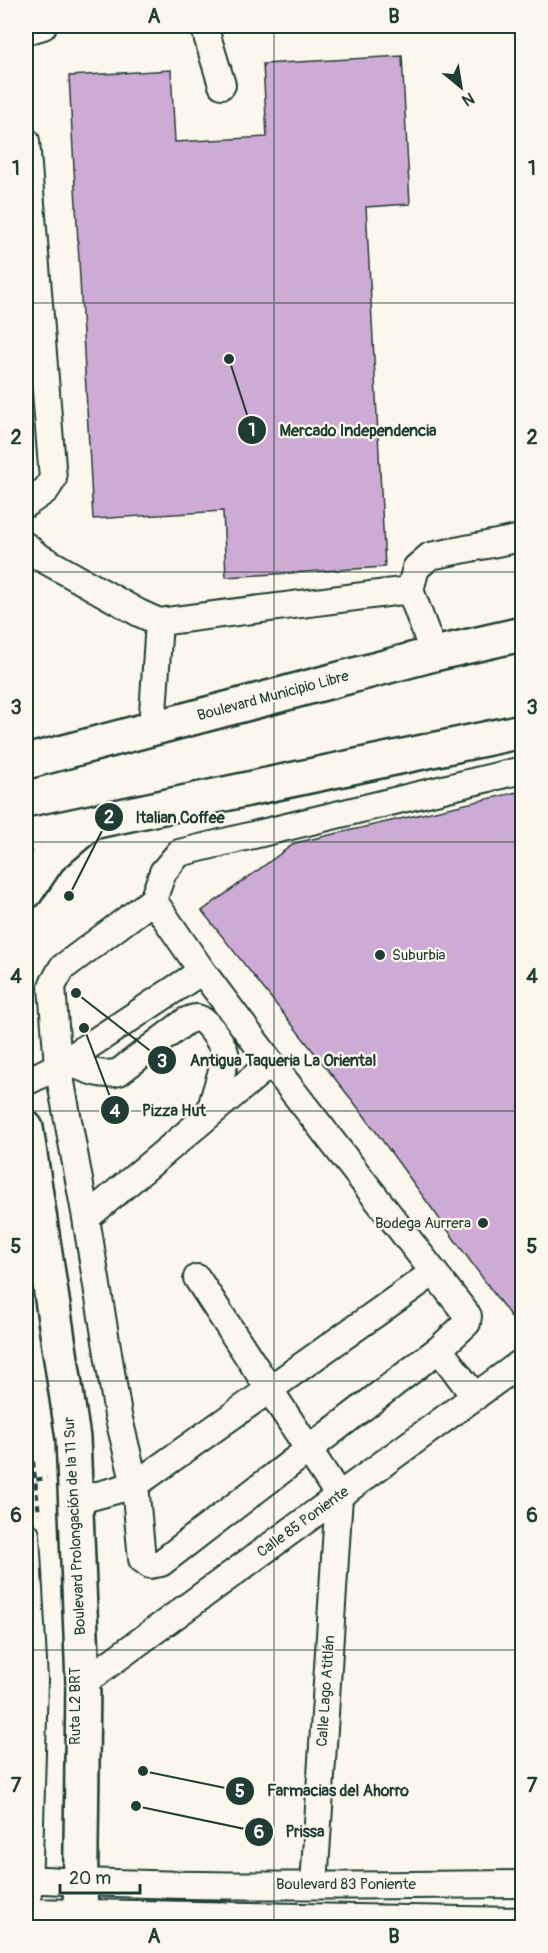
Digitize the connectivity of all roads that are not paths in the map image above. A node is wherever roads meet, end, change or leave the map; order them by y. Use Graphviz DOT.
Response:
graph roads {
  1 [pos="43,26"];
  2 [pos="204,26"];
  3 [pos="26,31"];
  4 [pos="222,85"];
  5 [pos="26,141"];
  6 [pos="26,504"];
  7 [pos="522,538"];
  8 [pos="26,546"];
  9 [pos="410,590"];
  10 [pos="159,622"];
  11 [pos="522,634"];
  12 [pos="434,654"];
  13 [pos="152,728"];
  14 [pos="508,735"];
  15 [pos="26,762"];
  16 [pos="511,773"];
  17 [pos="92,822"];
  18 [pos="26,836"];
  19 [pos="26,892"];
  20 [pos="153,900"];
  21 [pos="202,971"];
  22 [pos="271,1063"];
  23 [pos="62,1064"];
  24 [pos="26,1082"];
  25 [pos="209,1115"];
  26 [pos="26,1128"];
  27 [pos="26,1200"];
  28 [pos="86,1218"];
  29 [pos="434,1272"];
  30 [pos="197,1278"];
  31 [pos="439,1349"];
  32 [pos="522,1362"];
  33 [pos="269,1389"];
  34 [pos="475,1397"];
  35 [pos="308,1448"];
  36 [pos="135,1485"];
  37 [pos="339,1496"];
  38 [pos="76,1501"];
  39 [pos="26,1535"];
  40 [pos="83,1683"];
  41 [pos="27,1879"];
  42 [pos="522,1884"];
  43 [pos="314,1885"];
  44 [pos="77,1908"];
  45 [pos="27,1917"];
  46 [pos="522,1921"];
  1 -- 3 [label="street"];
  2 -- 4 [label="street"];
  5 -- 6 [label="street"];
  7 -- 9 [label="street"];
  8 -- 10 [label="street"];
  9 -- 10 [label="street"];
  9 -- 12 [label="street"];
  10 -- 13 [label="street"];
  11 -- 12 [label="main road, Boulevard Municipio Libre"];
  12 -- 13 [label="main road, Boulevard Municipio Libre"];
  13 -- 15 [label="main road, Boulevard Municipio Libre"];
  14 -- 16 [label="street"];
  14 -- 17 [label="main road"];
  16 -- 20 [label="street"];
  17 -- 18 [label="main road"];
  17 -- 19 [label="main road"];
  20 -- 21 [label="street"];
  20 -- 23 [label="street"];
  21 -- 22 [label="street"];
  21 -- 23 [label="street"];
  22 -- 25 [label="street"];
  22 -- 29 [label="street"];
  23 -- 24 [label="street"];
  23 -- 25 [label="street"];
  23 -- 28 [label="street"];
  25 -- 28 [label="street"];
  26 -- 38 [label="main road, Boulevard Prolongación de la 11 Sur"];
  27 -- 44 [label="street, Ruta L2 BRT"];
  28 -- 36 [label="street"];
  29 -- 31 [label="street"];
  29 -- 33 [label="street"];
  30 -- 33 [label="street"];
  31 -- 34 [label="street"];
  31 -- 35 [label="street"];
  32 -- 34 [label="street, Calle 85 Poniente"];
  33 -- 35 [label="street"];
  33 -- 36 [label="street"];
  34 -- 37 [label="street, Calle 85 Poniente"];
  35 -- 36 [label="street"];
  35 -- 37 [label="street"];
  36 -- 38 [label="street"];
  37 -- 40 [label="street, Calle 85 Poniente"];
  37 -- 43 [label="street, Calle Lago Atitlán"];
  38 -- 40 [label="main road, Boulevard Prolongación de la 11 Sur"];
  39 -- 41 [label="street"];
  40 -- 44 [label="main road, Boulevard Prolongación de la 11 Sur"];
  41 -- 44 [label="street, Boulevard 83 Poniente"];
  41 -- 45 [label="street"];
  42 -- 43 [label="street, Boulevard 83 Poniente"];
  43 -- 44 [label="street, Boulevard 83 Poniente"];
  44 -- 45 [label="street, Boulevard 83 Poniente"];
  44 -- 46 [label="street, Boulevard 83 Poniente"];
}
